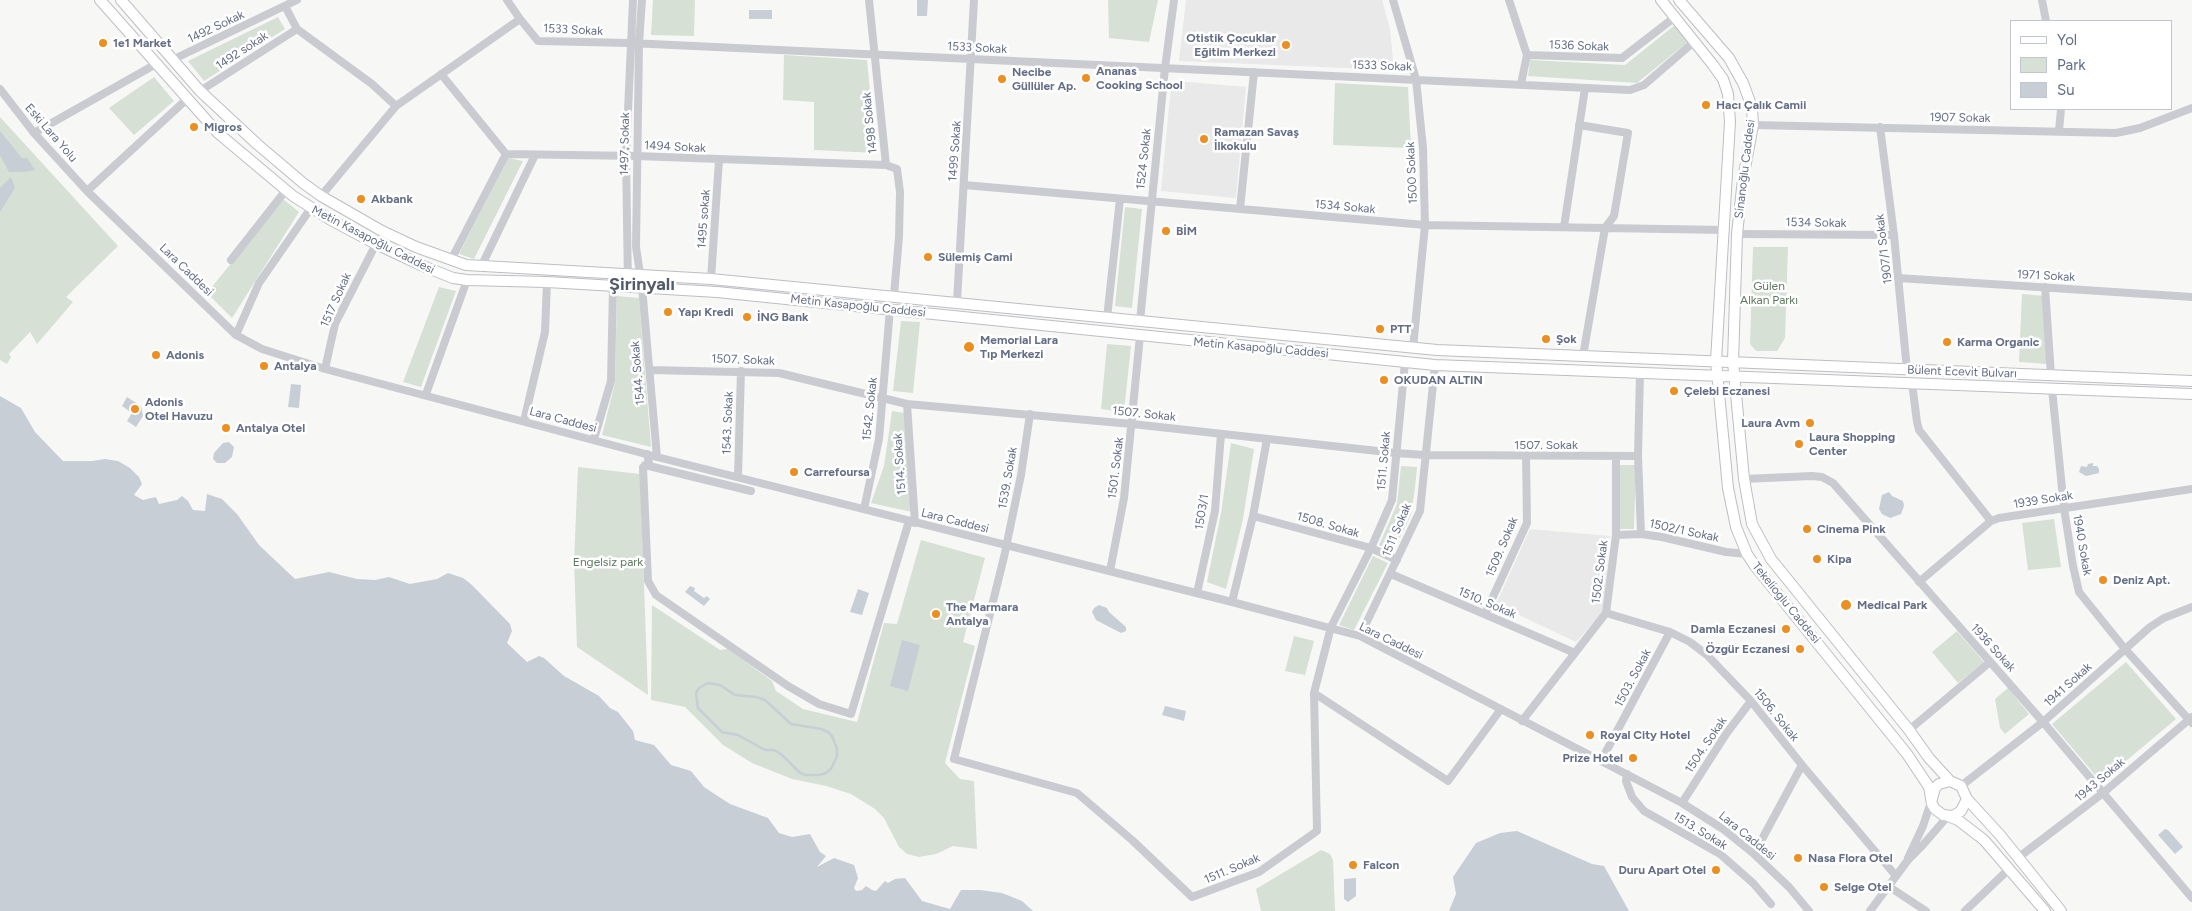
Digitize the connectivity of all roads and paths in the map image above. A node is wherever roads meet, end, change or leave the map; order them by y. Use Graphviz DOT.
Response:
graph roads {
  1 [pos="100,0"];
  2 [pos="121,0"];
  3 [pos="297,0"];
  4 [pos="507,0"];
  5 [pos="633,0"];
  6 [pos="642,0"];
  7 [pos="869,0"];
  8 [pos="974,0"];
  9 [pos="1174,0"];
  10 [pos="1393,0"];
  11 [pos="1509,0"];
  12 [pos="1661,0"];
  13 [pos="1679,0"];
  14 [pos="2042,0"];
  15 [pos="285,6"];
  16 [pos="1675,17"];
  17 [pos="520,19"];
  18 [pos="2046,20"];
  19 [pos="297,29"];
  20 [pos="1695,41"];
  21 [pos="630,43"];
  22 [pos="639,44"];
  23 [pos="874,55"];
  24 [pos="1527,55"];
  25 [pos="972,59"];
  26 [pos="172,60"];
  27 [pos="156,64"];
  28 [pos="1165,68"];
  29 [pos="1254,72"];
  30 [pos="441,74"];
  31 [pos="1416,78"];
  32 [pos="1521,84"];
  33 [pos="1584,88"];
  34 [pos="0,89"];
  35 [pos="200,91"];
  36 [pos="187,99"];
  37 [pos="396,106"];
  38 [pos="2192,108"];
  39 [pos="2061,110"];
  40 [pos="1753,124"];
  41 [pos="1579,125"];
  42 [pos="1880,127"];
  43 [pos="2059,131"];
  44 [pos="34,132"];
  45 [pos="506,154"];
  46 [pos="535,155"];
  47 [pos="626,156"];
  48 [pos="636,156"];
  49 [pos="719,160"];
  50 [pos="886,165"];
  51 [pos="964,185"];
  52 [pos="286,190"];
  53 [pos="87,191"];
  54 [pos="321,196"];
  55 [pos="1120,199"];
  56 [pos="1151,202"];
  57 [pos="311,208"];
  58 [pos="1240,209"];
  59 [pos="1425,225"];
  60 [pos="1564,227"];
  61 [pos="1605,228"];
  62 [pos="1725,230"];
  63 [pos="1738,234"];
  64 [pos="1894,235"];
  65 [pos="376,244"];
  66 [pos="231,260"];
  67 [pos="451,260"];
  68 [pos="481,267"];
  69 [pos="627,275"];
  70 [pos="641,276"];
  71 [pos="711,278"];
  72 [pos="1898,278"];
  73 [pos="468,280"];
  74 [pos="547,282"];
  75 [pos="612,286"];
  76 [pos="628,286"];
  77 [pos="2045,287"];
  78 [pos="642,288"];
  79 [pos="894,295"];
  80 [pos="2192,297"];
  81 [pos="957,302"];
  82 [pos="890,309"];
  83 [pos="1107,318"];
  84 [pos="1140,321"];
  85 [pos="236,334"];
  86 [pos="1140,336"];
  87 [pos="1413,348"];
  88 [pos="1583,356"];
  89 [pos="1716,361"];
  90 [pos="1405,362"];
  91 [pos="1733,362"];
  92 [pos="1434,365"];
  93 [pos="325,369"];
  94 [pos="650,370"];
  95 [pos="1907,370"];
  96 [pos="741,371"];
  97 [pos="1640,373"];
  98 [pos="2051,375"];
  99 [pos="1717,376"];
  100 [pos="1734,376"];
  101 [pos="2192,381"];
  102 [pos="1912,384"];
  103 [pos="2052,389"];
  104 [pos="426,394"];
  105 [pos="2192,394"];
  106 [pos="882,399"];
  107 [pos="908,404"];
  108 [pos="1030,414"];
  109 [pos="524,421"];
  110 [pos="1132,424"];
  111 [pos="1221,434"];
  112 [pos="594,439"];
  113 [pos="1267,439"];
  114 [pos="1396,453"];
  115 [pos="647,454"];
  116 [pos="1425,455"];
  117 [pos="1526,456"];
  118 [pos="1616,456"];
  119 [pos="1638,456"];
  120 [pos="657,457"];
  121 [pos="645,465"];
  122 [pos="738,476"];
  123 [pos="1744,479"];
  124 [pos="2192,489"];
  125 [pos="751,491"];
  126 [pos="2064,508"];
  127 [pos="864,510"];
  128 [pos="1252,516"];
  129 [pos="1991,521"];
  130 [pos="912,522"];
  131 [pos="1641,534"];
  132 [pos="1616,535"];
  133 [pos="1006,546"];
  134 [pos="1371,548"];
  135 [pos="1746,554"];
  136 [pos="1397,560"];
  137 [pos="1110,571"];
  138 [pos="1390,574"];
  139 [pos="1919,582"];
  140 [pos="1197,593"];
  141 [pos="1232,602"];
  142 [pos="2192,608"];
  143 [pos="1606,613"];
  144 [pos="1485,614"];
  145 [pos="1331,627"];
  146 [pos="1670,632"];
  147 [pos="1360,636"];
  148 [pos="2126,649"];
  149 [pos="1575,653"];
  150 [pos="1990,662"];
  151 [pos="1314,693"];
  152 [pos="1751,701"];
  153 [pos="1501,709"];
  154 [pos="2191,719"];
  155 [pos="1522,721"];
  156 [pos="2043,722"];
  157 [pos="1909,730"];
  158 [pos="1601,760"];
  159 [pos="1802,765"];
  160 [pos="1627,774"];
  161 [pos="1950,781"];
  162 [pos="1961,786"];
  163 [pos="2103,793"];
  164 [pos="1967,798"];
  165 [pos="1932,799"];
  166 [pos="1682,802"];
  167 [pos="1948,816"];
  168 [pos="1754,854"];
  169 [pos="2019,857"];
  170 [pos="1908,860"];
  171 [pos="2009,870"];
  172 [pos="1896,876"];
  173 [pos="1888,886"];
  174 [pos="2192,898"];
  175 [pos="1771,904"];
  176 [pos="1810,911"];
  177 [pos="1870,911"];
  178 [pos="1926,911"];
  179 [pos="1965,911"];
  180 [pos="2045,911"];
  181 [pos="2061,911"];
  1 -- 27 [label="main road, Metin Kasapoğlu Caddesi"];
  2 -- 26 [label="main road, Metin Kasapoğlu Caddesi"];
  3 -- 15 [label="street, 1492 Sokak"];
  4 -- 17 [label="street"];
  5 -- 21 [label="street, 1497. Sokak"];
  6 -- 22 [label="street, 1497. Sokak"];
  7 -- 23 [label="street, 1498 Sokak"];
  8 -- 25 [label="street, 1499 Sokak"];
  9 -- 28 [label="street, 1524 Sokak"];
  10 -- 31 [label="street, 1500 Sokak"];
  11 -- 24 [label="street"];
  12 -- 16 [label="main road, Si̇nanoğlu Caddesi"];
  13 -- 40 [label="main road, Si̇nanoğlu Caddesi"];
  14 -- 18 [label="street"];
  15 -- 19 [label="street"];
  15 -- 26 [label="street, 1492 Sokak"];
  16 -- 20 [label="main road, Si̇nanoğlu Caddesi"];
  16 -- 24 [label="street, 1536 Sokak"];
  17 -- 21 [label="street, 1533 Sokak"];
  17 -- 30 [label="street"];
  19 -- 35 [label="street, 1492 sokak"];
  19 -- 37 [label="street"];
  20 -- 33 [label="street, 1533 Sokak"];
  20 -- 62 [label="main road, Si̇nanoğlu Caddesi"];
  21 -- 22 [label="street, 1533 Sokak"];
  21 -- 47 [label="street, 1497. Sokak"];
  22 -- 23 [label="street, 1533 Sokak"];
  22 -- 48 [label="street, 1497. Sokak"];
  23 -- 25 [label="street, 1533 Sokak"];
  23 -- 50 [label="street, 1498 Sokak"];
  24 -- 32 [label="street"];
  25 -- 28 [label="street, 1533 Sokak"];
  25 -- 51 [label="street, 1499 Sokak"];
  26 -- 35 [label="main road, Metin Kasapoğlu Caddesi"];
  27 -- 36 [label="main road, Metin Kasapoğlu Caddesi"];
  27 -- 44 [label="street"];
  28 -- 29 [label="street, 1533 Sokak"];
  28 -- 56 [label="street, 1524 Sokak"];
  29 -- 31 [label="street, 1533 Sokak"];
  29 -- 58 [label="street"];
  30 -- 37 [label="street"];
  30 -- 45 [label="street"];
  31 -- 32 [label="street, 1533 Sokak"];
  31 -- 59 [label="street, 1500 Sokak"];
  32 -- 33 [label="street, 1533 Sokak"];
  33 -- 41 [label="street"];
  34 -- 44 [label="street, Eski Lara Yolu"];
  35 -- 54 [label="main road, Metin Kasapoğlu Caddesi"];
  36 -- 52 [label="main road, Metin Kasapoğlu Caddesi"];
  36 -- 53 [label="street"];
  37 -- 54 [label="street"];
  38 -- 43 [label="street, 1907 Sokak"];
  39 -- 43 [label="street"];
  40 -- 42 [label="street, 1907 Sokak"];
  40 -- 63 [label="main road, Si̇nanoğlu Caddesi"];
  41 -- 60 [label="street"];
  41 -- 61 [label="street"];
  42 -- 43 [label="street, 1907 Sokak"];
  42 -- 64 [label="street, 1907/1 Sokak"];
  44 -- 53 [label="street, Eski Lara Yolu"];
  45 -- 46 [label="street, 1494 Sokak"];
  45 -- 67 [label="street"];
  46 -- 47 [label="street, 1494 Sokak"];
  46 -- 68 [label="street"];
  47 -- 48 [label="street, 1494 Sokak"];
  47 -- 69 [label="street, 1497. Sokak"];
  48 -- 49 [label="street, 1494 Sokak"];
  48 -- 70 [label="street, 1497. Sokak"];
  49 -- 50 [label="street, 1494 Sokak"];
  49 -- 71 [label="street, 1495 sokak"];
  50 -- 79 [label="street, 1498 Sokak"];
  51 -- 55 [label="street, 1534 Sokak"];
  51 -- 81 [label="street, 1499 Sokak"];
  52 -- 57 [label="main road, Metin Kasapoğlu Caddesi"];
  52 -- 66 [label="street"];
  53 -- 85 [label="street, Lara Caddesi"];
  54 -- 67 [label="main road, Metin Kasapoğlu Caddesi"];
  55 -- 56 [label="street, 1534 Sokak"];
  55 -- 83 [label="street"];
  56 -- 58 [label="street, 1534 Sokak"];
  56 -- 84 [label="street, 1524 Sokak"];
  57 -- 65 [label="main road, Metin Kasapoğlu Caddesi"];
  57 -- 85 [label="street"];
  58 -- 59 [label="street, 1534 Sokak"];
  59 -- 60 [label="street, 1534 Sokak"];
  59 -- 87 [label="street, 1500 Sokak"];
  60 -- 61 [label="street, 1534 Sokak"];
  61 -- 62 [label="street, 1534 Sokak"];
  61 -- 88 [label="street"];
  62 -- 89 [label="main road, Si̇nanoğlu Caddesi"];
  63 -- 64 [label="street, 1534 Sokak"];
  63 -- 91 [label="main road, Si̇nanoğlu Caddesi"];
  64 -- 72 [label="street, 1907/1 Sokak"];
  65 -- 73 [label="main road, Metin Kasapoğlu Caddesi"];
  65 -- 93 [label="street, 1517 Sokak"];
  67 -- 68 [label="main road, Metin Kasapoğlu Caddesi"];
  68 -- 69 [label="main road, Metin Kasapoğlu Caddesi"];
  69 -- 70 [label="main road, Metin Kasapoğlu Caddesi"];
  69 -- 76 [label="street, 1497. Sokak"];
  70 -- 71 [label="main road, Metin Kasapoğlu Caddesi"];
  70 -- 78 [label="street, 1497. Sokak"];
  71 -- 79 [label="main road, Metin Kasapoğlu Caddesi"];
  72 -- 77 [label="street, 1971 Sokak"];
  72 -- 95 [label="street, 1907/1 Sokak"];
  73 -- 74 [label="main road, Metin Kasapoğlu Caddesi"];
  73 -- 104 [label="street"];
  74 -- 75 [label="main road, Metin Kasapoğlu Caddesi"];
  74 -- 109 [label="street"];
  75 -- 76 [label="main road, Metin Kasapoğlu Caddesi"];
  75 -- 112 [label="street"];
  76 -- 78 [label="main road, Metin Kasapoğlu Caddesi"];
  77 -- 80 [label="street, 1971 Sokak"];
  77 -- 98 [label="street"];
  78 -- 82 [label="main road, Metin Kasapoğlu Caddesi"];
  78 -- 94 [label="street, 1544. Sokak"];
  79 -- 81 [label="main road, Metin Kasapoğlu Caddesi"];
  81 -- 83 [label="main road, Metin Kasapoğlu Caddesi"];
  82 -- 86 [label="main road, Metin Kasapoğlu Caddesi"];
  82 -- 106 [label="street, 1542. Sokak"];
  83 -- 84 [label="main road, Metin Kasapoğlu Caddesi"];
  84 -- 87 [label="main road, Metin Kasapoğlu Caddesi"];
  85 -- 93 [label="street, Lara Caddesi"];
  86 -- 90 [label="main road, Metin Kasapoğlu Caddesi"];
  86 -- 110 [label="street, 1501. Sokak"];
  87 -- 88 [label="main road, Metin Kasapoğlu Caddesi"];
  88 -- 89 [label="main road, Metin Kasapoğlu Caddesi"];
  89 -- 91 [label="main road, Bülent Ecevit Bulvarı"];
  89 -- 99 [label="main road, Si̇nanoğlu Caddesi"];
  90 -- 92 [label="main road, Metin Kasapoğlu Caddesi"];
  90 -- 114 [label="street, 1511. Sokak"];
  91 -- 95 [label="main road, Bülent Ecevit Bulvarı"];
  91 -- 100 [label="main road, Si̇nanoğlu Caddesi"];
  92 -- 97 [label="main road, Metin Kasapoğlu Caddesi"];
  92 -- 116 [label="street, 1511 Sokak"];
  93 -- 104 [label="street, Lara Caddesi"];
  94 -- 96 [label="street, 1507. Sokak"];
  94 -- 120 [label="street, 1544. Sokak"];
  95 -- 98 [label="main road, Bülent Ecevit Bulvarı"];
  96 -- 106 [label="street, 1507. Sokak"];
  96 -- 122 [label="street, 1543. Sokak"];
  97 -- 99 [label="main road, Metin Kasapoğlu Caddesi"];
  97 -- 119 [label="street"];
  98 -- 101 [label="main road, Bülent Ecevit Bulvarı"];
  99 -- 100 [label="main road, Bülent Ecevit Bulvarı"];
  99 -- 135 [label="main road, Tekelioglu Caddesi"];
  100 -- 102 [label="main road, Bülent Ecevit Bulvarı"];
  100 -- 123 [label="main road, Tekelioglu Caddesi"];
  102 -- 103 [label="main road, Bülent Ecevit Bulvarı"];
  102 -- 129 [label="street"];
  103 -- 105 [label="main road, Bülent Ecevit Bulvarı"];
  103 -- 126 [label="street, 1940 Sokak"];
  104 -- 109 [label="street, Lara Caddesi"];
  106 -- 107 [label="street, 1507. Sokak"];
  106 -- 127 [label="street, 1542. Sokak"];
  107 -- 108 [label="street, 1507. Sokak"];
  107 -- 130 [label="street, 1514. Sokak"];
  108 -- 110 [label="street, 1507. Sokak"];
  108 -- 133 [label="street, 1539. Sokak"];
  109 -- 112 [label="street, Lara Caddesi"];
  110 -- 111 [label="street, 1507. Sokak"];
  110 -- 137 [label="street, 1501. Sokak"];
  111 -- 113 [label="street, 1507. Sokak"];
  111 -- 140 [label="street, 1503/1"];
  112 -- 115 [label="street, Lara Caddesi"];
  113 -- 114 [label="street, 1507. Sokak"];
  113 -- 128 [label="street"];
  114 -- 116 [label="street, 1507. Sokak"];
  114 -- 134 [label="street, 1511. Sokak"];
  115 -- 120 [label="street, Lara Caddesi"];
  115 -- 121 [label="street"];
  116 -- 117 [label="street, 1507. Sokak"];
  116 -- 136 [label="street, 1511 Sokak"];
  117 -- 118 [label="street, 1507. Sokak"];
  117 -- 144 [label="street, 1509. Sokak"];
  118 -- 119 [label="street, 1507. Sokak"];
  118 -- 132 [label="street, 1502. Sokak"];
  119 -- 131 [label="street"];
  120 -- 122 [label="street, Lara Caddesi"];
  121 -- 125 [label="street"];
  121 -- 130 [label="street"];
  122 -- 127 [label="street, Lara Caddesi"];
  123 -- 139 [label="street, 1936 Sokak"];
  123 -- 157 [label="main road, Tekelioglu Caddesi"];
  124 -- 126 [label="street, 1939 Sokak"];
  126 -- 129 [label="street, 1939 Sokak"];
  126 -- 148 [label="street, 1940 Sokak"];
  127 -- 130 [label="street, Lara Caddesi"];
  128 -- 134 [label="street, 1508. Sokak"];
  128 -- 141 [label="street"];
  129 -- 139 [label="street"];
  130 -- 133 [label="street, Lara Caddesi"];
  131 -- 132 [label="street, 1502/1 Sokak"];
  131 -- 135 [label="street, 1502/1 Sokak"];
  132 -- 143 [label="street, 1502. Sokak"];
  133 -- 137 [label="street, Lara Caddesi"];
  133 -- 151 [label="street, 1511. Sokak"];
  134 -- 136 [label="street, 1508. Sokak"];
  134 -- 145 [label="street, 1511. Sokak"];
  135 -- 165 [label="main road, Tekelioglu Caddesi"];
  136 -- 138 [label="street, 1511 Sokak"];
  137 -- 140 [label="street, Lara Caddesi"];
  138 -- 144 [label="street, 1510. Sokak"];
  138 -- 147 [label="street, 1511 Sokak"];
  139 -- 150 [label="street, 1936 Sokak"];
  140 -- 141 [label="street, Lara Caddesi"];
  141 -- 145 [label="street, Lara Caddesi"];
  142 -- 148 [label="street, 1941 Sokak"];
  143 -- 146 [label="street, 1506. Sokak"];
  143 -- 149 [label="street, 1502. Sokak"];
  144 -- 149 [label="street, 1510. Sokak"];
  145 -- 147 [label="street, Lara Caddesi"];
  145 -- 151 [label="street, 1511. Sokak"];
  146 -- 152 [label="street, 1506. Sokak"];
  146 -- 158 [label="street, 1503. Sokak"];
  147 -- 153 [label="street, Lara Caddesi"];
  148 -- 154 [label="street, 1940 Sokak"];
  148 -- 156 [label="street, 1941 Sokak"];
  149 -- 155 [label="street, 1502. Sokak"];
  150 -- 156 [label="street, 1936 Sokak"];
  150 -- 157 [label="street"];
  151 -- 153 [label="street"];
  152 -- 159 [label="street, 1506. Sokak"];
  152 -- 166 [label="street, 1504. Sokak"];
  153 -- 155 [label="street, Lara Caddesi"];
  154 -- 163 [label="street, 1943 Sokak"];
  155 -- 158 [label="street, Lara Caddesi"];
  156 -- 162 [label="street, 1941 Sokak"];
  156 -- 163 [label="street, 1936 Sokak"];
  157 -- 161 [label="main road, Tekelioglu Caddesi"];
  158 -- 160 [label="street, Lara Caddesi"];
  159 -- 168 [label="street"];
  159 -- 172 [label="street, 1506. Sokak"];
  160 -- 166 [label="street, Lara Caddesi"];
  160 -- 175 [label="street, 1513. Sokak"];
  161 -- 162 [label="main road"];
  161 -- 165 [label="main road"];
  162 -- 164 [label="main road"];
  163 -- 169 [label="street, 1943 Sokak"];
  163 -- 174 [label="street, 1936 Sokak"];
  164 -- 167 [label="main road"];
  164 -- 169 [label="main road"];
  165 -- 167 [label="main road"];
  165 -- 170 [label="street"];
  166 -- 168 [label="street, Lara Caddesi"];
  167 -- 170 [label="street"];
  167 -- 171 [label="main road"];
  168 -- 176 [label="street, Lara Caddesi"];
  169 -- 181 [label="main road"];
  170 -- 172 [label="street"];
  171 -- 179 [label="street"];
  171 -- 180 [label="main road"];
  172 -- 173 [label="street"];
  173 -- 177 [label="street"];
  173 -- 178 [label="street"];
}
